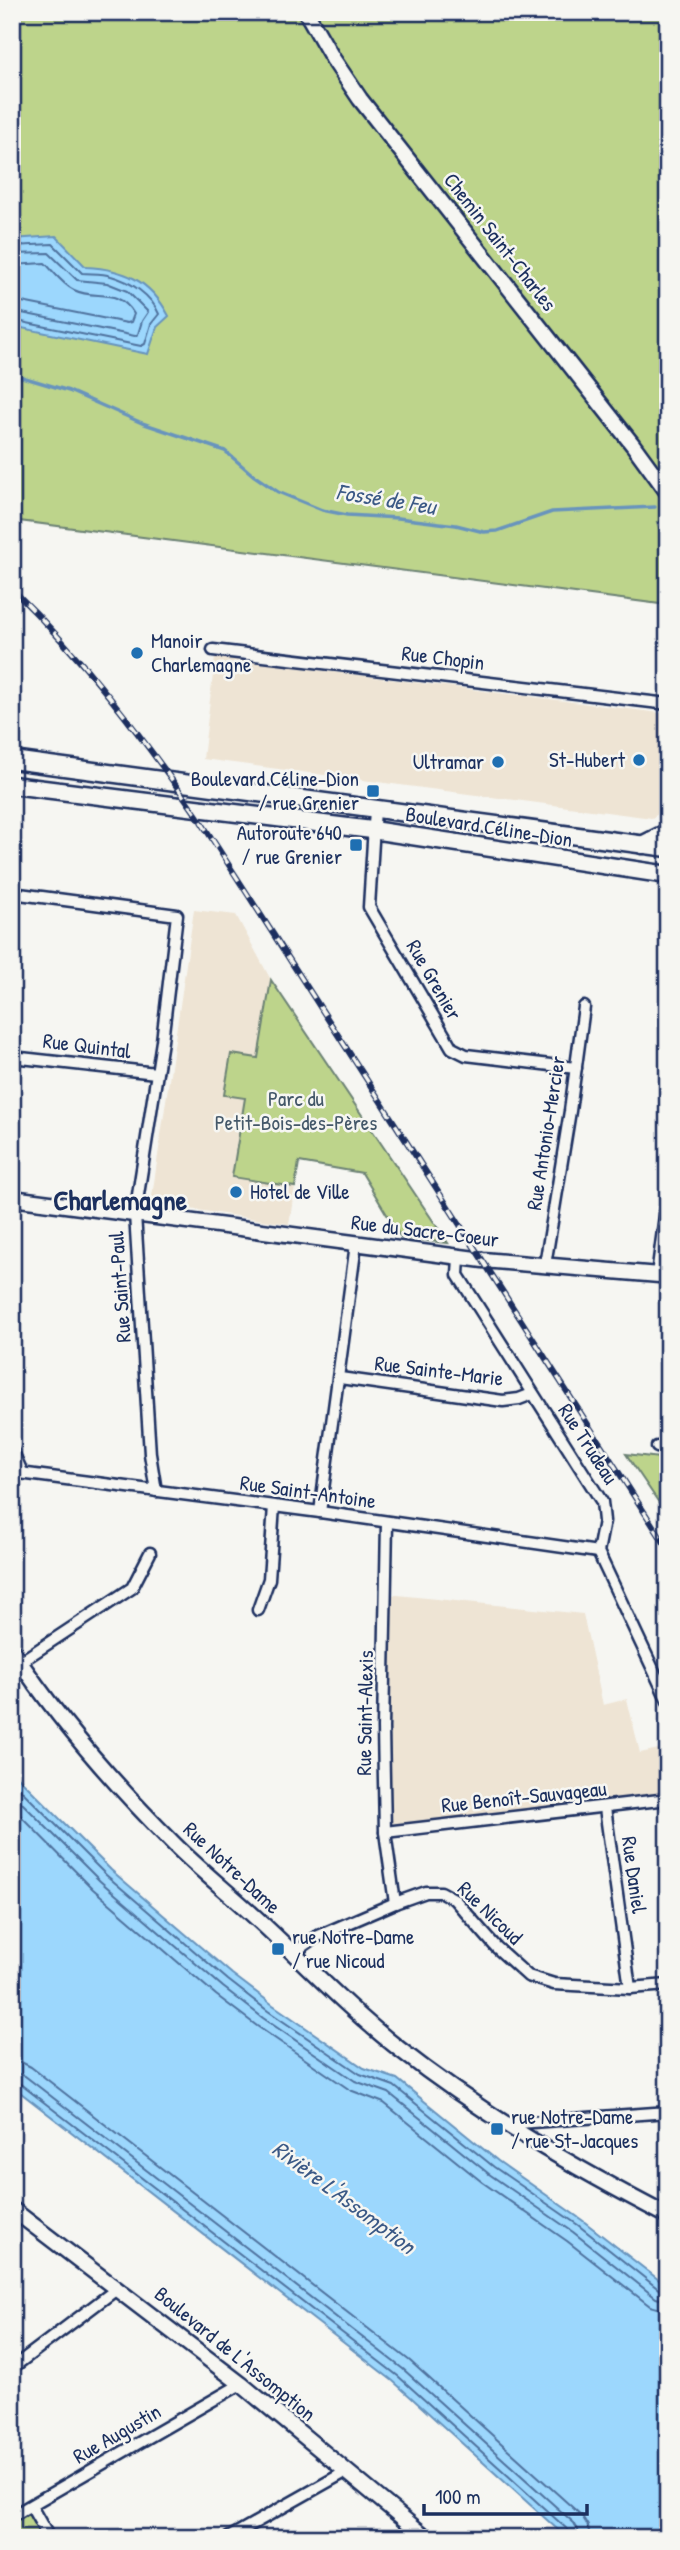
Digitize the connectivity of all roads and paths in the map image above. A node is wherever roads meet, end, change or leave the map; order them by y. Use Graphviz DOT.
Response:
graph roads {
  1 [pos="306,12"];
  2 [pos="668,493"];
  3 [pos="213,650"];
  4 [pos="668,704"];
  5 [pos="12,760"];
  6 [pos="12,785"];
  7 [pos="375,809"];
  8 [pos="372,830"];
  9 [pos="668,832"];
  10 [pos="642,845"];
  11 [pos="668,848"];
  12 [pos="668,876"];
  13 [pos="12,893"];
  14 [pos="584,1007"];
  15 [pos="12,1057"];
  16 [pos="576,1068"];
  17 [pos="156,1073"];
  18 [pos="12,1198"];
  19 [pos="668,1208"];
  20 [pos="135,1214"];
  21 [pos="356,1244"];
  22 [pos="459,1257"];
  23 [pos="545,1265"];
  24 [pos="664,1275"];
  25 [pos="340,1378"];
  26 [pos="532,1394"];
  27 [pos="12,1450"];
  28 [pos="17,1472"];
  29 [pos="156,1491"];
  30 [pos="274,1506"];
  31 [pos="320,1512"];
  32 [pos="387,1523"];
  33 [pos="598,1552"];
  34 [pos="150,1553"];
  35 [pos="258,1610"];
  36 [pos="16,1656"];
  37 [pos="668,1701"];
  38 [pos="668,1800"];
  39 [pos="605,1808"];
  40 [pos="385,1832"];
  41 [pos="395,1903"];
  42 [pos="293,1953"];
  43 [pos="668,1985"];
  44 [pos="630,1988"];
  45 [pos="668,2112"];
  46 [pos="505,2124"];
  47 [pos="12,2209"];
  48 [pos="668,2216"];
  49 [pos="118,2288"];
  50 [pos="12,2351"];
  51 [pos="24,2359"];
  52 [pos="12,2368"];
  53 [pos="241,2384"];
  54 [pos="347,2472"];
  55 [pos="31,2506"];
  56 [pos="14,2513"];
  57 [pos="49,2538"];
  58 [pos="228,2538"];
  59 [pos="427,2538"];
  1 -- 2 [label="main road, Chemin Saint-Charles"];
  3 -- 4 [label="street, Rue Chopin"];
  5 -- 7 [label="main road, Boulevard Céline-Dion"];
  6 -- 8 [label="main road, Boulevard Céline-Dion"];
  7 -- 8 [label="street, Rue Grenier"];
  7 -- 10 [label="main road, Boulevard Céline-Dion"];
  8 -- 12 [label="main road, Boulevard Céline-Dion"];
  8 -- 16 [label="street, Rue Grenier"];
  9 -- 10 [label="main road"];
  10 -- 11 [label="main road, Boulevard Céline-Dion"];
  13 -- 17 [label="street, Rue Saint-Paul"];
  14 -- 16 [label="street, Rue Antonio-Mercier"];
  15 -- 17 [label="street, Rue Quintal"];
  16 -- 23 [label="street, Rue Antonio-Mercier"];
  17 -- 20 [label="street, Rue Saint-Paul"];
  18 -- 20 [label="main road, Rue du Sacre-Coeur"];
  19 -- 24 [label="main road"];
  20 -- 21 [label="main road, Rue du Sacre-Coeur"];
  20 -- 29 [label="street, Rue Saint-Paul"];
  21 -- 22 [label="main road, Rue du Sacre-Coeur"];
  21 -- 25 [label="street"];
  22 -- 23 [label="main road, Rue du Sacre-Coeur"];
  22 -- 26 [label="street, Rue Trudeau"];
  23 -- 24 [label="main road, Rue du Sacre-Coeur"];
  25 -- 26 [label="street, Rue Sainte-Marie"];
  25 -- 31 [label="street"];
  26 -- 33 [label="street, Rue Trudeau"];
  27 -- 28 [label="street"];
  28 -- 29 [label="street, Rue Saint-Antoine"];
  29 -- 30 [label="street, Rue Saint-Antoine"];
  30 -- 31 [label="street, Rue Saint-Antoine"];
  30 -- 35 [label="street"];
  31 -- 32 [label="street, Rue Saint-Antoine"];
  32 -- 33 [label="street, Rue Saint-Antoine"];
  32 -- 40 [label="street, Rue Saint-Alexis"];
  33 -- 37 [label="street"];
  34 -- 36 [label="street"];
  36 -- 42 [label="main road, Rue Notre-Dame"];
  38 -- 39 [label="street, Rue Benoît-Sauvageau"];
  39 -- 40 [label="street, Rue Benoît-Sauvageau"];
  39 -- 44 [label="street, Rue Daniel"];
  40 -- 41 [label="street, Rue Saint-Alexis"];
  41 -- 42 [label="street, Rue Nicoud"];
  41 -- 44 [label="street, Rue Nicoud"];
  42 -- 46 [label="main road, Rue Notre-Dame"];
  43 -- 44 [label="street, Rue Nicoud"];
  45 -- 46 [label="street"];
  46 -- 48 [label="main road, Rue Notre-Dame"];
  47 -- 49 [label="main road, Boulevard de L'Assomption"];
  49 -- 51 [label="street"];
  49 -- 53 [label="main road, Boulevard de L'Assomption"];
  50 -- 51 [label="street"];
  51 -- 52 [label="street"];
  53 -- 54 [label="main road, Boulevard de L'Assomption"];
  53 -- 55 [label="street, Rue Augustin"];
  54 -- 58 [label="street"];
  54 -- 59 [label="main road, Boulevard de L'Assomption"];
  55 -- 56 [label="street, Rue Augustin"];
  55 -- 57 [label="street"];
}
